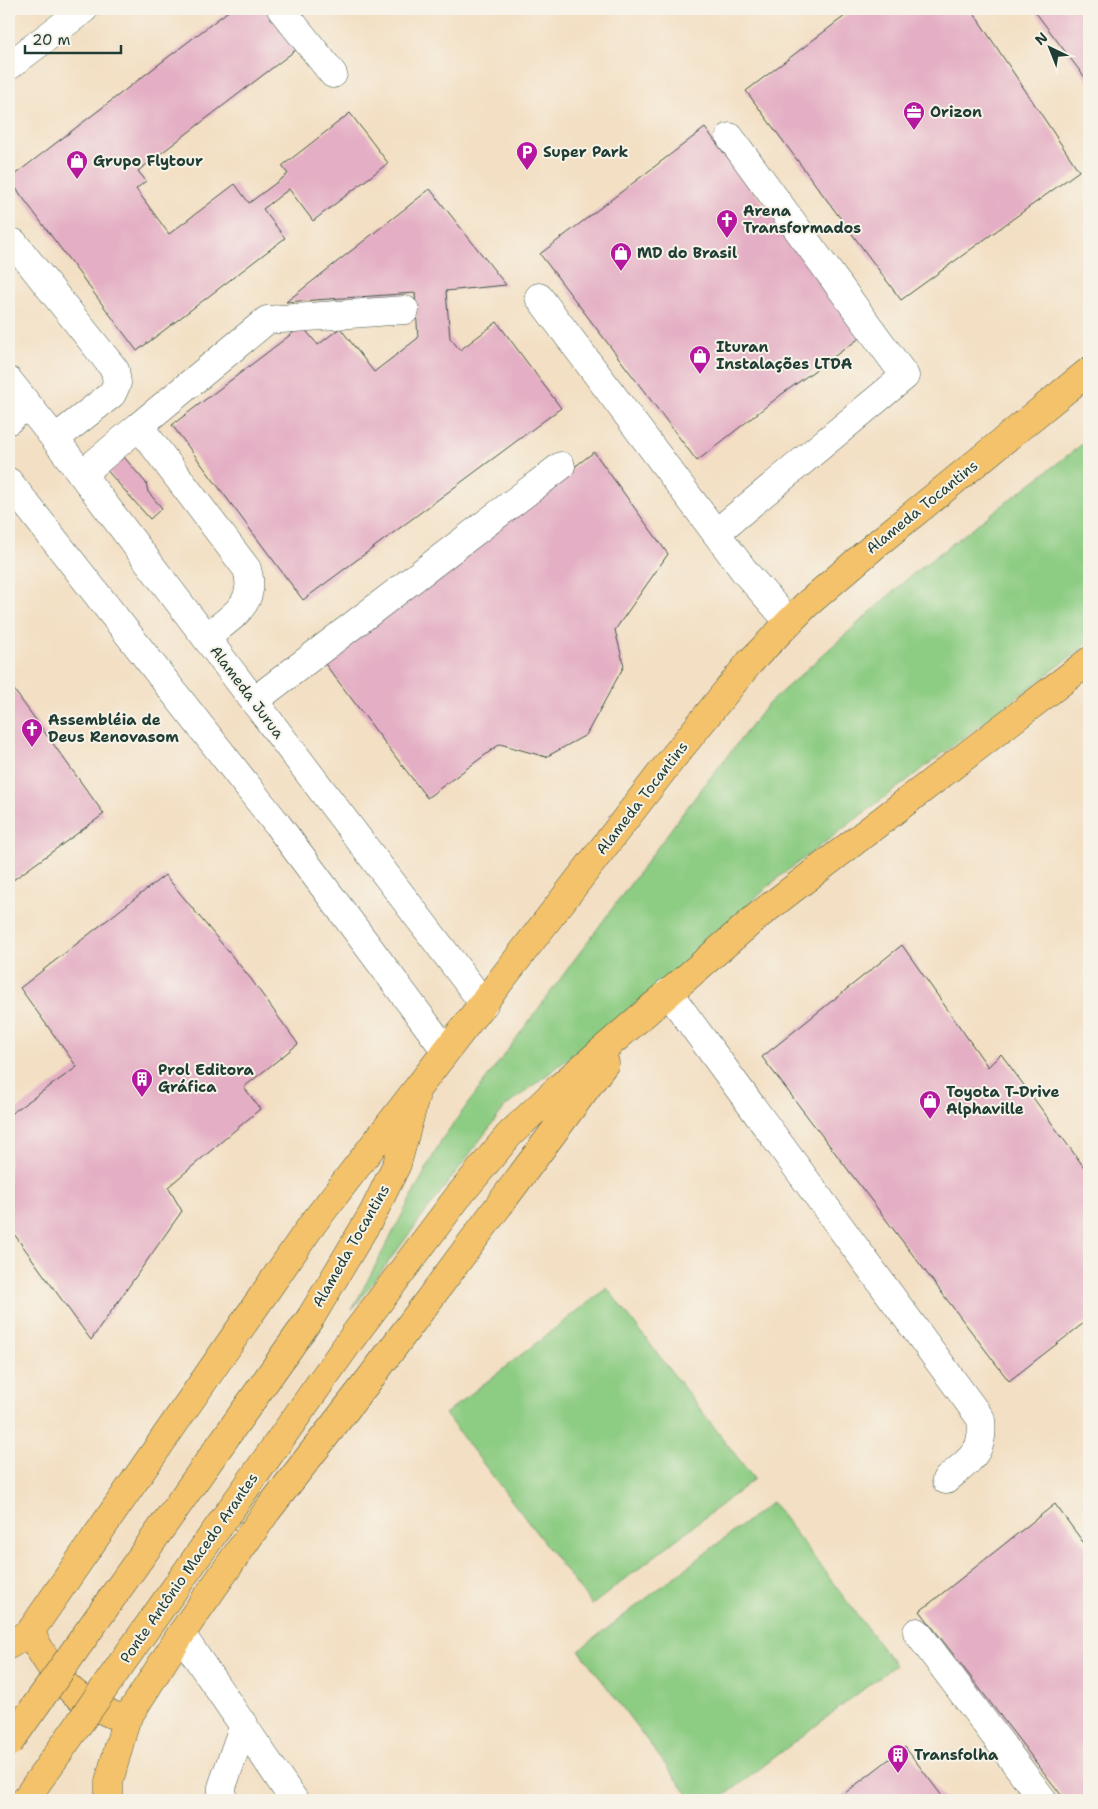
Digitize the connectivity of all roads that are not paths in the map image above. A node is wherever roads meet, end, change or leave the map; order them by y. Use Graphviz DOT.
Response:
graph roads {
  1 [pos="84,9"];
  2 [pos="281,9"];
  3 [pos="9,66"];
  4 [pos="333,74"];
  5 [pos="730,137"];
  6 [pos="14,243"];
  7 [pos="539,297"];
  8 [pos="404,310"];
  9 [pos="1089,371"];
  10 [pos="9,381"];
  11 [pos="18,412"];
  12 [pos="139,426"];
  13 [pos="55,439"];
  14 [pos="561,466"];
  15 [pos="82,474"];
  16 [pos="9,482"];
  17 [pos="716,533"];
  18 [pos="789,622"];
  19 [pos="206,638"];
  20 [pos="1089,661"];
  21 [pos="254,701"];
  22 [pos="668,992"];
  23 [pos="484,1004"];
  24 [pos="638,1018"];
  25 [pos="446,1051"];
  26 [pos="419,1087"];
  27 [pos="946,1480"];
  28 [pos="917,1632"];
  29 [pos="181,1634"];
  30 [pos="19,1638"];
  31 [pos="126,1720"];
  32 [pos="244,1724"];
  33 [pos="9,1743"];
  34 [pos="25,1800"];
  35 [pos="109,1800"];
  36 [pos="222,1800"];
  37 [pos="294,1800"];
  38 [pos="1043,1800"];
  1 -- 3 [label="street"];
  2 -- 4 [label="street"];
  5 -- 17 [label="street"];
  6 -- 13 [label="street"];
  7 -- 17 [label="street"];
  8 -- 12 [label="street"];
  9 -- 18 [label="main road, Alameda Tocantins"];
  10 -- 11 [label="street, Alameda Jurua"];
  11 -- 13 [label="street, Alameda Jurua"];
  12 -- 15 [label="street"];
  12 -- 19 [label="street"];
  13 -- 15 [label="street, Alameda Jurua"];
  14 -- 21 [label="street"];
  15 -- 19 [label="street, Alameda Jurua"];
  16 -- 25 [label="street"];
  17 -- 18 [label="street"];
  18 -- 23 [label="main road, Alameda Tocantins"];
  19 -- 21 [label="street, Alameda Jurua"];
  20 -- 22 [label="main road"];
  21 -- 23 [label="street, Alameda Jurua"];
  22 -- 24 [label="main road"];
  22 -- 27 [label="street"];
  23 -- 25 [label="main road, Alameda Tocantins"];
  24 -- 29 [label="main road"];
  24 -- 34 [label="main road, Ponte Antônio Macedo Arantes, bridge"];
  25 -- 26 [label="main road, Alameda Tocantins"];
  26 -- 30 [label="main road"];
  26 -- 33 [label="main road, Alameda Tocantins, bridge"];
  28 -- 38 [label="street"];
  29 -- 31 [label="main road"];
  29 -- 32 [label="street"];
  30 -- 31 [label="main road"];
  31 -- 35 [label="main road"];
  32 -- 36 [label="street"];
  32 -- 37 [label="street"];
}
